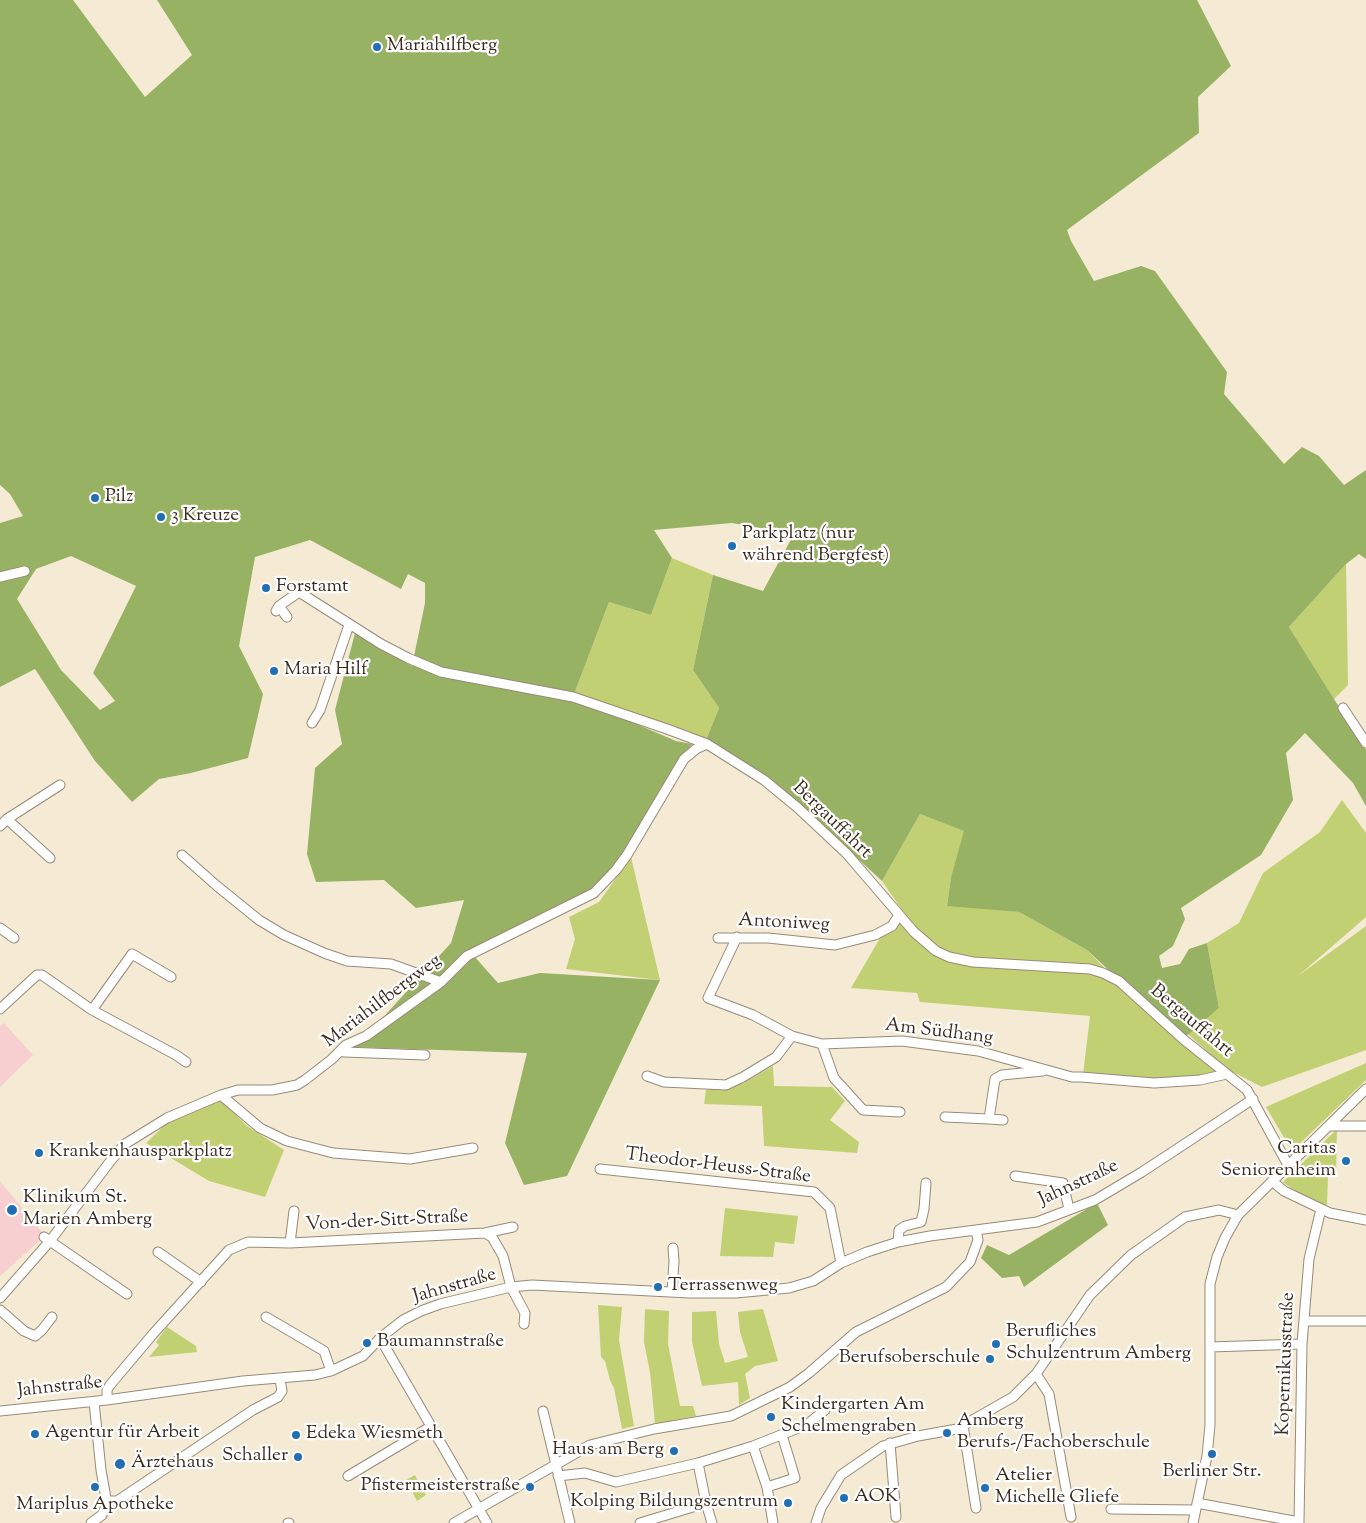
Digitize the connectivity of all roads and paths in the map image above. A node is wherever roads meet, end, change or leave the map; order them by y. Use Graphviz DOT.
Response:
graph roads {
  1 [pos="25,571"];
  2 [pos="0,577"];
  3 [pos="286,617"];
  4 [pos="349,624"];
  5 [pos="1343,708"];
  6 [pos="312,722"];
  7 [pos="1366,743"];
  8 [pos="707,744"];
  9 [pos="60,785"];
  10 [pos="7,819"];
  11 [pos="0,826"];
  12 [pos="182,854"];
  13 [pos="50,858"];
  14 [pos="899,915"];
  15 [pos="0,928"];
  16 [pos="737,937"];
  17 [pos="14,938"];
  18 [pos="718,938"];
  19 [pos="171,977"];
  20 [pos="441,982"];
  21 [pos="0,1009"];
  22 [pos="92,1010"];
  23 [pos="792,1036"];
  24 [pos="822,1044"];
  25 [pos="340,1050"];
  26 [pos="425,1055"];
  27 [pos="186,1062"];
  28 [pos="1051,1070"];
  29 [pos="1227,1074"];
  30 [pos="647,1076"];
  31 [pos="1366,1089"];
  32 [pos="221,1095"];
  33 [pos="1253,1099"];
  34 [pos="900,1112"];
  35 [pos="945,1117"];
  36 [pos="990,1119"];
  37 [pos="1003,1120"];
  38 [pos="1330,1126"];
  39 [pos="1366,1126"];
  40 [pos="473,1148"];
  41 [pos="1288,1166"];
  42 [pos="600,1169"];
  43 [pos="1015,1176"];
  44 [pos="1272,1181"];
  45 [pos="926,1183"];
  46 [pos="1321,1209"];
  47 [pos="1069,1210"];
  48 [pos="294,1211"];
  49 [pos="1238,1215"];
  50 [pos="1366,1220"];
  51 [pos="512,1227"];
  52 [pos="976,1230"];
  53 [pos="485,1233"];
  54 [pos="47,1239"];
  55 [pos="898,1242"];
  56 [pos="290,1243"];
  57 [pos="673,1248"];
  58 [pos="158,1252"];
  59 [pos="841,1263"];
  60 [pos="201,1282"];
  61 [pos="511,1288"];
  62 [pos="672,1292"];
  63 [pos="127,1294"];
  64 [pos="0,1298"];
  65 [pos="0,1310"];
  66 [pos="266,1317"];
  67 [pos="52,1318"];
  68 [pos="1304,1321"];
  69 [pos="1366,1321"];
  70 [pos="524,1324"];
  71 [pos="380,1338"];
  72 [pos="1302,1344"];
  73 [pos="1210,1347"];
  74 [pos="331,1371"];
  75 [pos="1036,1374"];
  76 [pos="280,1379"];
  77 [pos="107,1400"];
  78 [pos="94,1402"];
  79 [pos="825,1410"];
  80 [pos="0,1411"];
  81 [pos="543,1411"];
  82 [pos="963,1426"];
  83 [pos="430,1427"];
  84 [pos="782,1434"];
  85 [pos="890,1443"];
  86 [pos="754,1446"];
  87 [pos="698,1463"];
  88 [pos="556,1464"];
  89 [pos="348,1476"];
  90 [pos="558,1476"];
  91 [pos="766,1487"];
  92 [pos="107,1501"];
  93 [pos="706,1503"];
  94 [pos="1196,1507"];
  95 [pos="976,1508"];
  96 [pos="479,1509"];
  97 [pos="1111,1509"];
  98 [pos="896,1517"];
  99 [pos="1072,1517"];
  100 [pos="1299,1522"];
  101 [pos="91,1523"];
  102 [pos="454,1523"];
  103 [pos="487,1523"];
  104 [pos="570,1523"];
  105 [pos="640,1523"];
  106 [pos="712,1523"];
  107 [pos="773,1523"];
  108 [pos="816,1523"];
  109 [pos="1192,1523"];
  1 -- 2 [label="street"];
  3 -- 4 [label="street, Bergauffahrt"];
  4 -- 6 [label="street"];
  4 -- 8 [label="street, Bergauffahrt"];
  5 -- 7 [label="street"];
  8 -- 14 [label="street, Bergauffahrt"];
  8 -- 20 [label="street, Mariahilfbergweg"];
  9 -- 10 [label="street"];
  10 -- 11 [label="street"];
  10 -- 13 [label="street"];
  12 -- 20 [label="street"];
  14 -- 16 [label="street, Antoniweg"];
  14 -- 29 [label="street, Bergauffahrt"];
  15 -- 17 [label="street"];
  16 -- 18 [label="street, Antoniweg"];
  16 -- 23 [label="street, Am Südhang"];
  19 -- 22 [label="street"];
  20 -- 25 [label="street, Mariahilfbergweg"];
  21 -- 22 [label="street"];
  22 -- 27 [label="street"];
  23 -- 24 [label="street, Am Südhang"];
  23 -- 30 [label="street"];
  24 -- 28 [label="street, Am Südhang"];
  24 -- 34 [label="street"];
  25 -- 26 [label="street"];
  25 -- 32 [label="street, Mariahilfbergweg"];
  28 -- 29 [label="street, Am Südhang"];
  28 -- 36 [label="street, Am Südhang"];
  29 -- 33 [label="street, Bergauffahrt"];
  31 -- 38 [label="street"];
  32 -- 40 [label="street"];
  32 -- 54 [label="street, Mariahilfbergweg"];
  33 -- 41 [label="street, Bergauffahrt"];
  33 -- 47 [label="street, Jahnstraße"];
  35 -- 36 [label="street"];
  36 -- 37 [label="street"];
  38 -- 39 [label="street"];
  38 -- 41 [label="street"];
  41 -- 44 [label="street"];
  42 -- 59 [label="street, Theodor-Heuss-Straße"];
  43 -- 47 [label="street"];
  44 -- 46 [label="street"];
  44 -- 49 [label="street"];
  45 -- 55 [label="street"];
  46 -- 50 [label="street"];
  46 -- 68 [label="street, Kopernikusstraße"];
  47 -- 52 [label="street, Jahnstraße"];
  48 -- 56 [label="street, Von-der-Sitt-Straße"];
  49 -- 73 [label="street"];
  49 -- 75 [label="street"];
  51 -- 53 [label="street, Von-der-Sitt-Straße"];
  52 -- 55 [label="street, Jahnstraße"];
  52 -- 88 [label="street"];
  53 -- 56 [label="street, Von-der-Sitt-Straße"];
  53 -- 61 [label="street, Von-der-Sitt-Straße"];
  54 -- 63 [label="street"];
  54 -- 64 [label="street, Mariahilfbergweg"];
  55 -- 59 [label="street, Jahnstraße"];
  56 -- 60 [label="street, Von-der-Sitt-Straße"];
  57 -- 62 [label="street"];
  58 -- 60 [label="street"];
  59 -- 62 [label="street, Jahnstraße"];
  60 -- 77 [label="street, Von-der-Sitt-Straße"];
  61 -- 62 [label="street, Jahnstraße"];
  61 -- 70 [label="street, Von-der-Sitt-Straße"];
  61 -- 71 [label="street, Jahnstraße"];
  65 -- 67 [label="street"];
  66 -- 74 [label="street"];
  68 -- 69 [label="street"];
  68 -- 72 [label="street, Kopernikusstraße"];
  71 -- 74 [label="street, Jahnstraße"];
  71 -- 83 [label="street"];
  72 -- 73 [label="street"];
  72 -- 100 [label="street, Kopernikusstraße"];
  73 -- 94 [label="street"];
  74 -- 76 [label="street, Jahnstraße"];
  75 -- 82 [label="street"];
  75 -- 99 [label="street"];
  76 -- 77 [label="street, Jahnstraße"];
  76 -- 92 [label="street"];
  77 -- 78 [label="street, Jahnstraße"];
  78 -- 80 [label="street, Jahnstraße"];
  78 -- 92 [label="street"];
  79 -- 84 [label="street"];
  81 -- 88 [label="street"];
  82 -- 85 [label="street"];
  82 -- 95 [label="street"];
  83 -- 89 [label="street"];
  83 -- 96 [label="street"];
  84 -- 86 [label="street"];
  84 -- 91 [label="street"];
  85 -- 98 [label="street"];
  85 -- 108 [label="street"];
  86 -- 87 [label="street"];
  86 -- 91 [label="street"];
  87 -- 90 [label="street"];
  87 -- 93 [label="street"];
  88 -- 90 [label="street"];
  88 -- 96 [label="street"];
  90 -- 104 [label="street"];
  91 -- 107 [label="street"];
  92 -- 101 [label="street"];
  93 -- 105 [label="street"];
  93 -- 106 [label="street"];
  94 -- 97 [label="street"];
  94 -- 100 [label="street"];
  94 -- 109 [label="street"];
  96 -- 102 [label="street"];
  96 -- 103 [label="street"];
}
